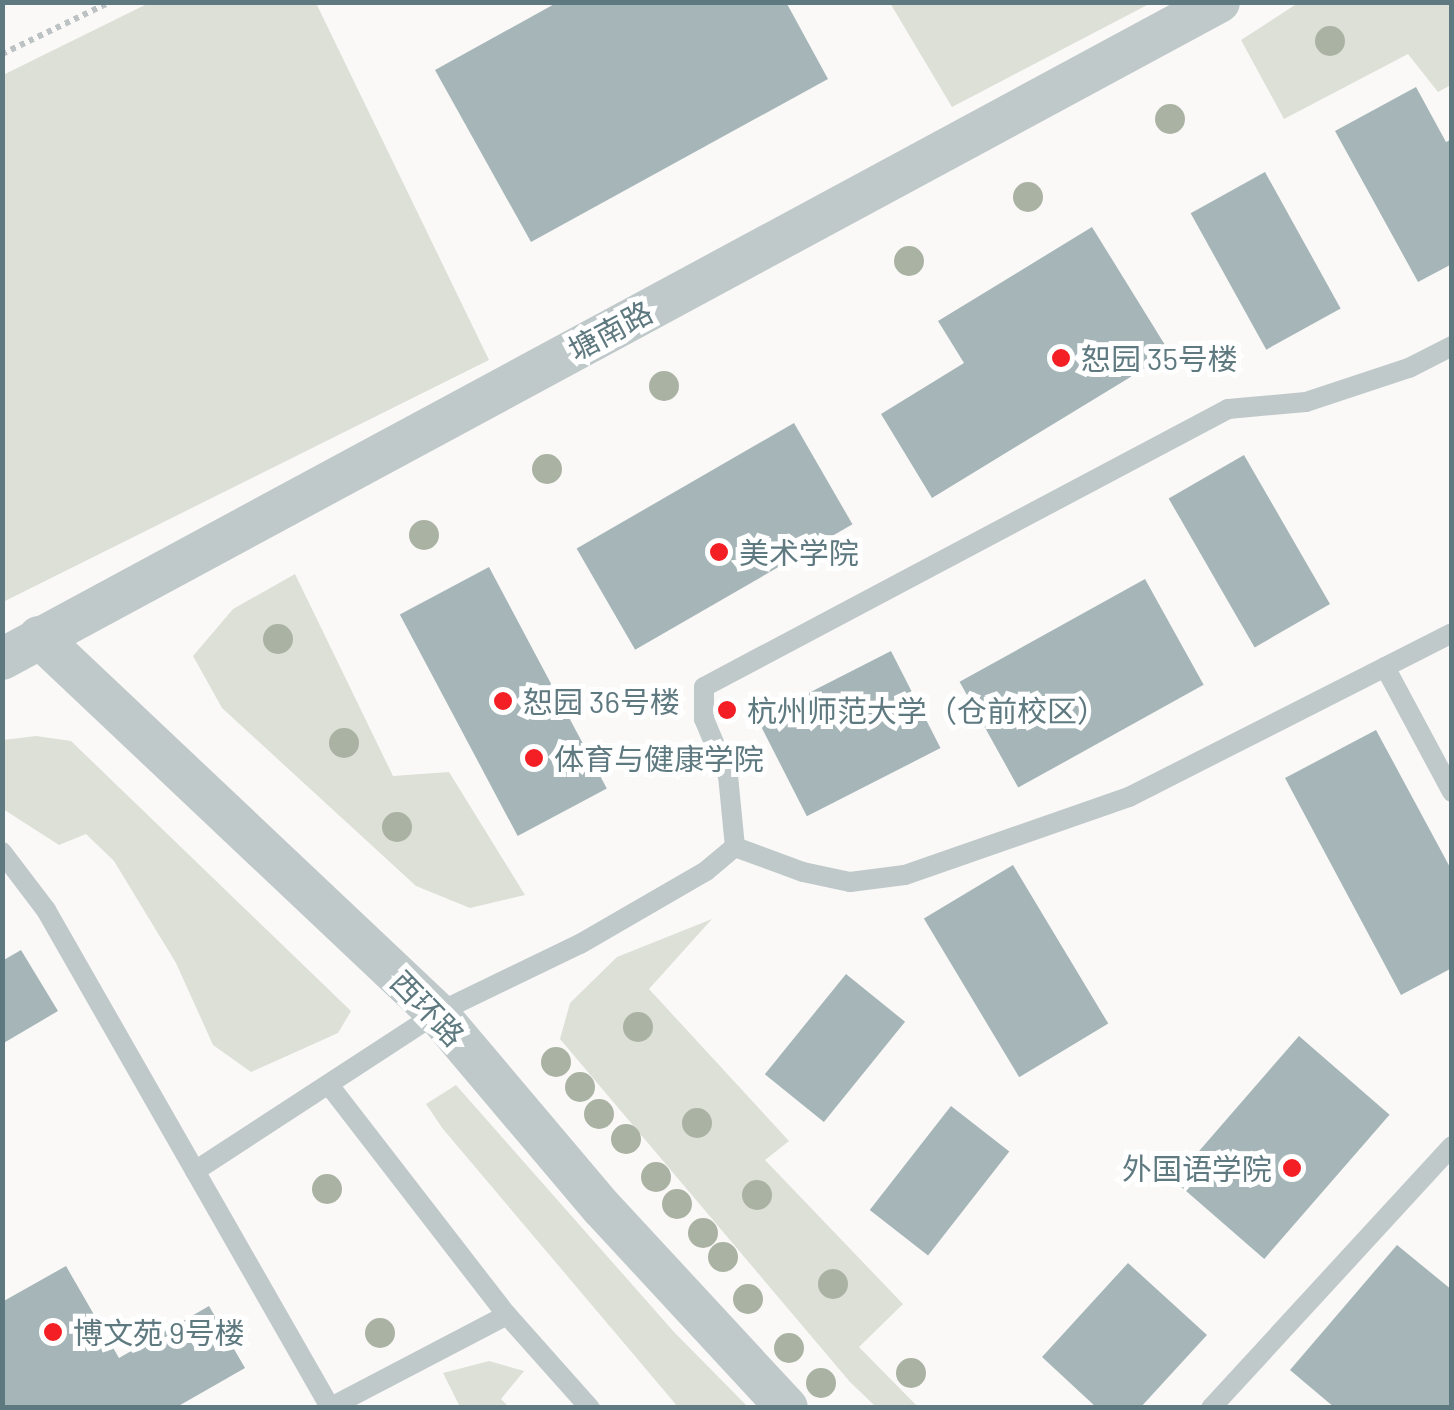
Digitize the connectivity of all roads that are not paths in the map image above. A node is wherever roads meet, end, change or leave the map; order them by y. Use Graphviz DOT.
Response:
graph roads {
  1 [pos="1219,2"];
  2 [pos="1452,346"];
  3 [pos="1452,633"];
  4 [pos="39,637"];
  5 [pos="2,659"];
  6 [pos="1385,667"];
  7 [pos="1452,792"];
  8 [pos="735,847"];
  9 [pos="2,852"];
  10 [pos="437,1013"];
  11 [pos="329,1084"];
  12 [pos="1452,1146"];
  13 [pos="195,1171"];
  14 [pos="507,1314"];
  15 [pos="330,1407"];
  16 [pos="590,1408"];
  17 [pos="787,1408"];
  18 [pos="1211,1408"];
  1 -- 4 [label="street, 塘南路"];
  2 -- 8 [label="lane"];
  3 -- 6 [label="lane"];
  4 -- 5 [label="street, 塘南路"];
  4 -- 10 [label="street, 西环路"];
  6 -- 7 [label="lane"];
  6 -- 8 [label="lane"];
  8 -- 10 [label="lane"];
  9 -- 13 [label="lane"];
  10 -- 11 [label="lane"];
  10 -- 17 [label="street, 西环路"];
  11 -- 13 [label="lane"];
  11 -- 14 [label="lane"];
  12 -- 18 [label="lane"];
  13 -- 15 [label="lane"];
  14 -- 15 [label="lane"];
  14 -- 16 [label="lane"];
}
